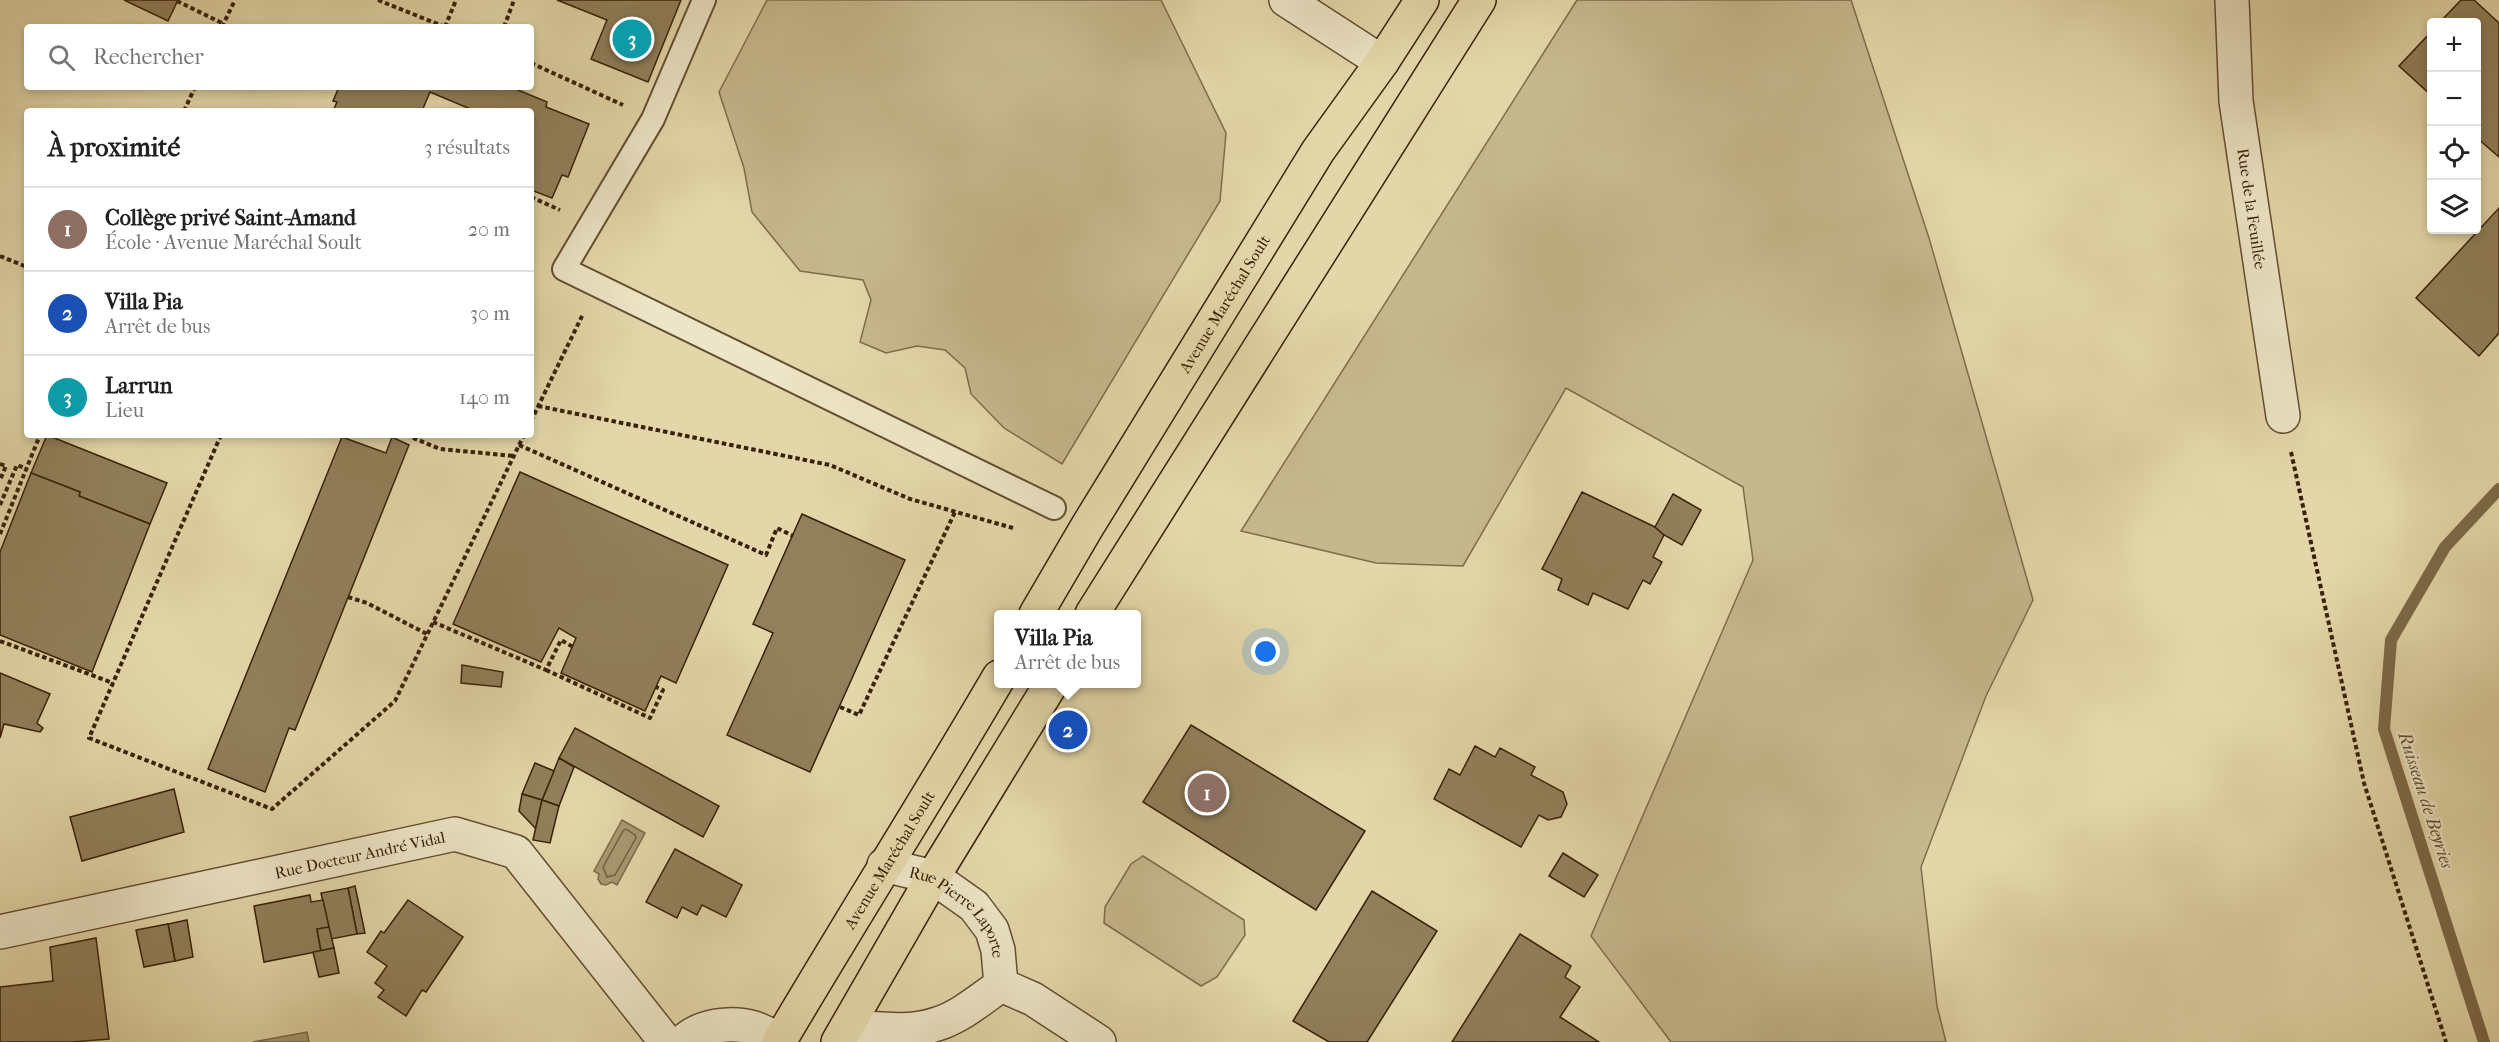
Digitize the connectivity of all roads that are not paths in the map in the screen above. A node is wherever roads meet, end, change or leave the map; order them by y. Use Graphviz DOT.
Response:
graph roads {
  1 [pos="704,0"];
  2 [pos="1286,0"];
  3 [pos="1422,0"];
  4 [pos="1479,0"];
  5 [pos="2232,0"];
  6 [pos="1382,62"];
  7 [pos="2283,416"];
  8 [pos="1054,508"];
  9 [pos="1039,610"];
  10 [pos="1095,610"];
  11 [pos="994,686"];
  12 [pos="1049,688"];
  13 [pos="884,865"];
  14 [pos="933,877"];
  15 [pos="0,932"];
  16 [pos="1001,985"];
  17 [pos="842,1035"];
  18 [pos="901,1036"];
  19 [pos="779,1041"];
  20 [pos="666,1042"];
  21 [pos="683,1042"];
  22 [pos="1099,1042"];
  1 -- 8 [label="lane"];
  2 -- 6 [label="street"];
  3 -- 6 [label="main road, Avenue Maréchal Soult"];
  4 -- 10 [label="main road"];
  5 -- 7 [label="street, Rue de la Feuillée"];
  6 -- 9 [label="main road, Avenue Maréchal Soult"];
  11 -- 13 [label="main road, Avenue Maréchal Soult"];
  12 -- 14 [label="main road"];
  13 -- 14 [label="street, Rue Pierre Laporte"];
  13 -- 19 [label="main road, Avenue Maréchal Soult"];
  14 -- 16 [label="street, Rue Pierre Laporte"];
  14 -- 17 [label="main road"];
  15 -- 20 [label="street, Rue Docteur André Vidal"];
  16 -- 18 [label="street, Rue Pierre Laporte"];
  16 -- 22 [label="street, Rue Pierre Laporte"];
  17 -- 18 [label="street, Rue Pierre Laporte"];
  19 -- 21 [label="street"];
}
